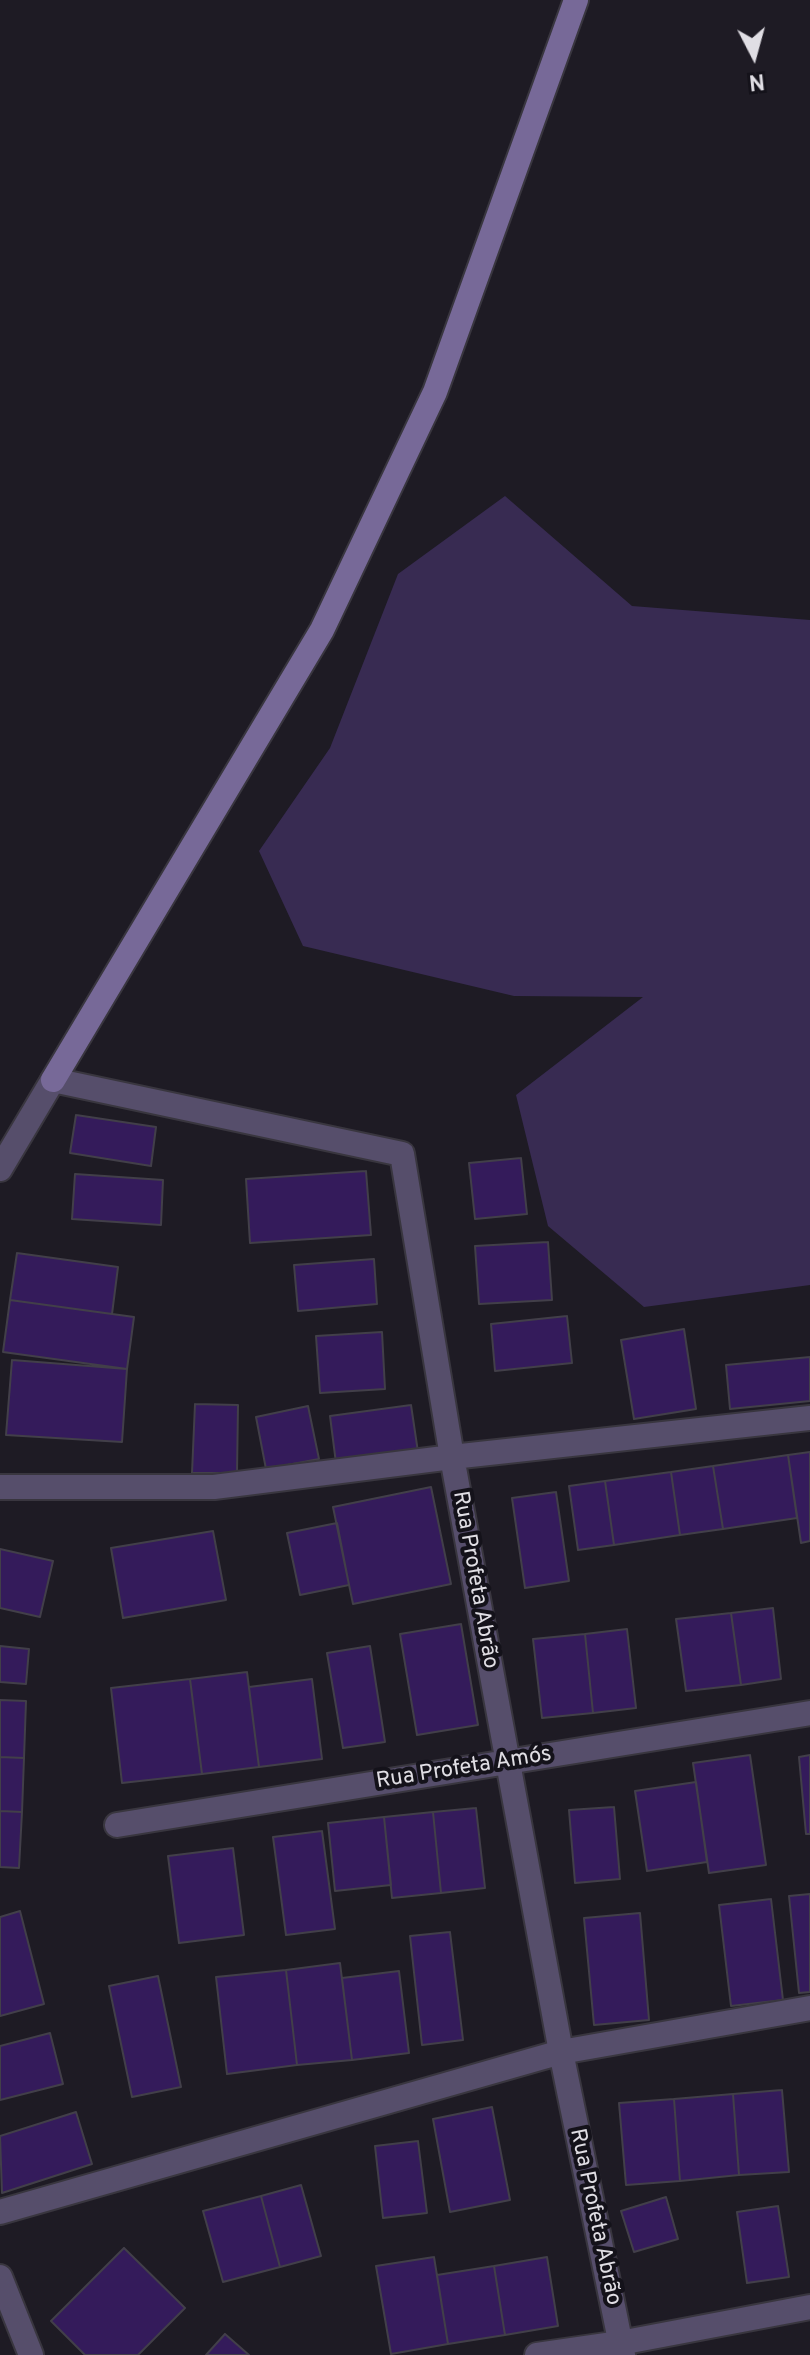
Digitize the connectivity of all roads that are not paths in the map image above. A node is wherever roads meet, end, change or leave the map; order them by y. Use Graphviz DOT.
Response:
graph roads {
  1 [pos="576,0"];
  2 [pos="53,1080"];
  3 [pos="0,1169"];
  4 [pos="810,1418"];
  5 [pos="452,1457"];
  6 [pos="0,1487"];
  7 [pos="810,1713"];
  8 [pos="508,1762"];
  9 [pos="117,1825"];
  10 [pos="810,2008"];
  11 [pos="561,2052"];
  12 [pos="0,2212"];
  13 [pos="0,2277"];
  14 [pos="810,2307"];
  15 [pos="622,2349"];
  16 [pos="31,2355"];
  17 [pos="537,2355"];
  1 -- 2 [label="street"];
  2 -- 3 [label="street"];
  2 -- 5 [label="street, Rua Profeta Abrão"];
  4 -- 5 [label="street"];
  5 -- 6 [label="street"];
  5 -- 8 [label="street, Rua Profeta Abrão"];
  7 -- 8 [label="street, Rua Profeta Amós"];
  8 -- 9 [label="street, Rua Profeta Amós"];
  8 -- 11 [label="street, Rua Profeta Abrão"];
  10 -- 11 [label="street"];
  11 -- 12 [label="street"];
  11 -- 15 [label="street, Rua Profeta Abrão"];
  13 -- 16 [label="street"];
  14 -- 15 [label="street"];
  15 -- 17 [label="street"];
}
